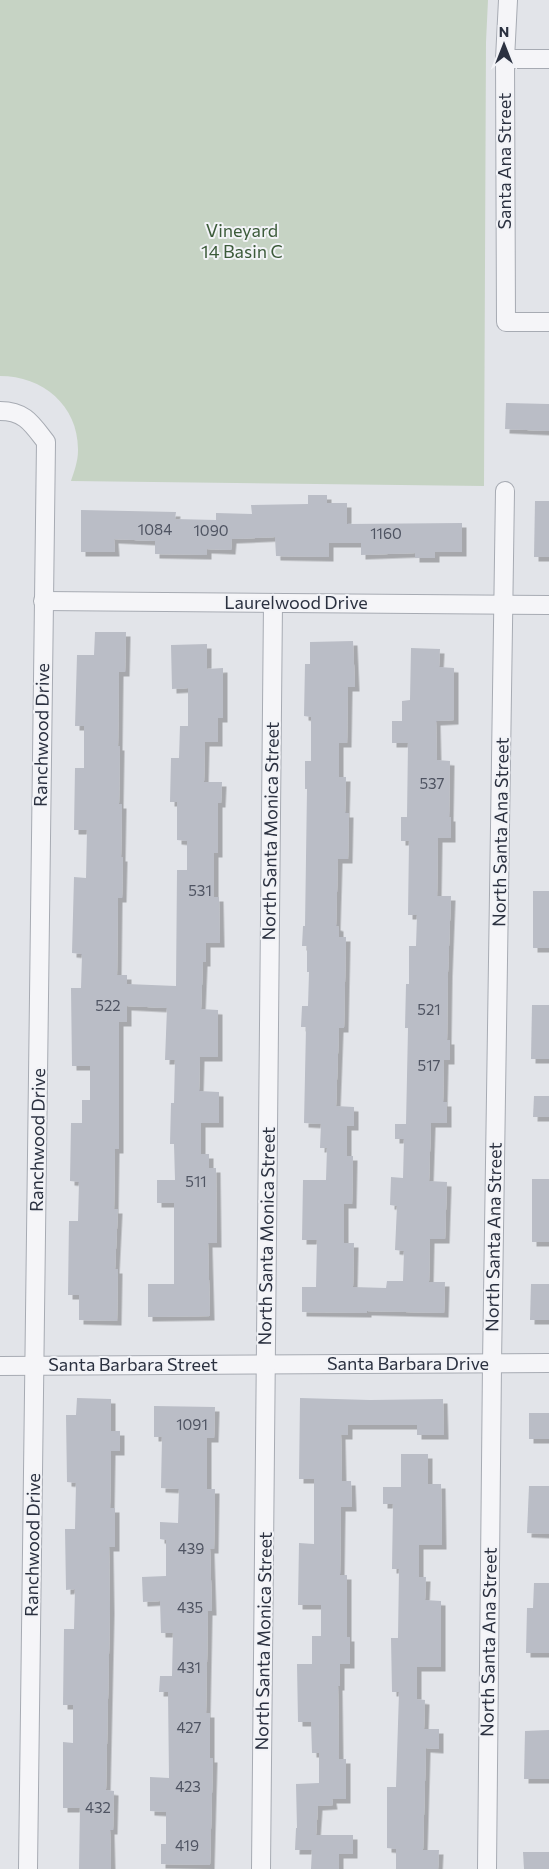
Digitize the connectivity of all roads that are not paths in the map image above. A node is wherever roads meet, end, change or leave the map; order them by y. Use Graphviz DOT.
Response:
graph roads {
  1 [pos="508,0"];
  2 [pos="549,58"];
  3 [pos="505,59"];
  4 [pos="549,322"];
  5 [pos="0,412"];
  6 [pos="505,491"];
  7 [pos="43,601"];
  8 [pos="273,603"];
  9 [pos="504,605"];
  10 [pos="549,605"];
  11 [pos="266,1364"];
  12 [pos="492,1364"];
  13 [pos="549,1364"];
  14 [pos="0,1366"];
  15 [pos="35,1366"];
  16 [pos="28,1869"];
  17 [pos="261,1869"];
  18 [pos="487,1869"];
  1 -- 3 [label="street, Santa Ana Street"];
  2 -- 3 [label="street"];
  3 -- 4 [label="street, Santa Ana Street"];
  5 -- 7 [label="street, Ranchwood Drive"];
  6 -- 9 [label="street"];
  7 -- 8 [label="street, Laurelwood Drive"];
  7 -- 15 [label="street, Ranchwood Drive"];
  8 -- 9 [label="street, Laurelwood Drive"];
  8 -- 11 [label="street, North Santa Monica Street"];
  9 -- 10 [label="street, Laurelwood Drive"];
  9 -- 12 [label="street, North Santa Ana Street"];
  11 -- 12 [label="street, Santa Barbara Drive"];
  11 -- 15 [label="street, Santa Barbara Street"];
  11 -- 17 [label="street, North Santa Monica Street"];
  12 -- 13 [label="street, Santa Barbara Drive"];
  12 -- 18 [label="street, North Santa Ana Street"];
  14 -- 15 [label="street, Santa Barbara Street"];
  15 -- 16 [label="street, Ranchwood Drive"];
}
